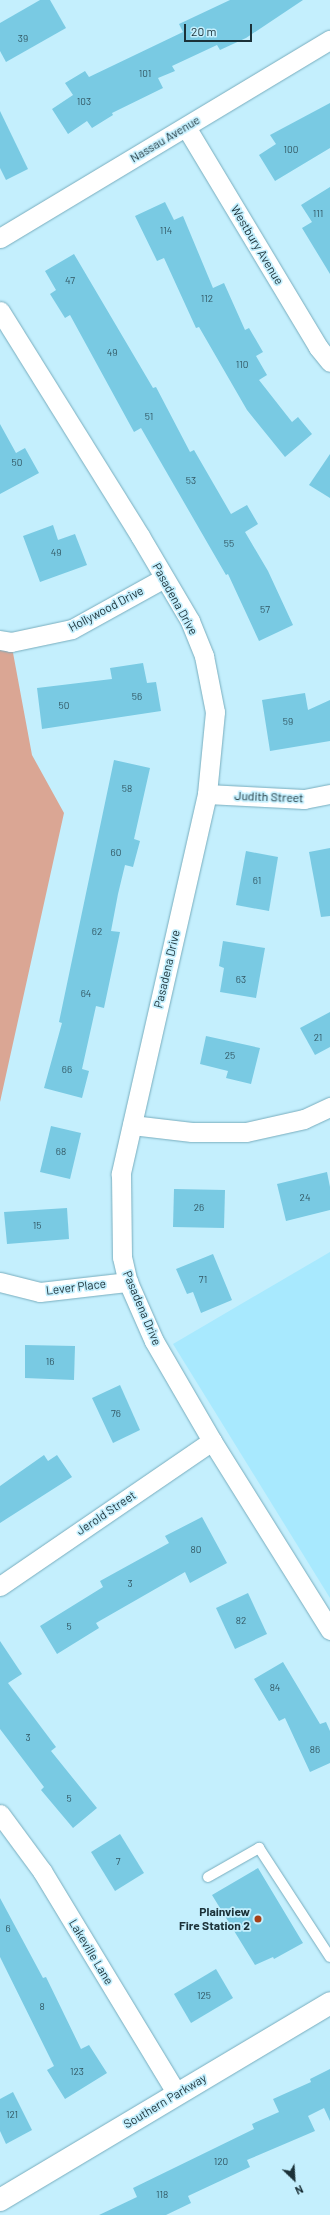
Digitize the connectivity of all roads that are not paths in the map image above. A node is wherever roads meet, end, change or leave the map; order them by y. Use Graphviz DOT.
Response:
graph roads {
  1 [pos="330,40"];
  2 [pos="186,127"];
  3 [pos="0,238"];
  4 [pos="0,311"];
  5 [pos="330,362"];
  6 [pos="164,578"];
  7 [pos="0,640"];
  8 [pos="207,794"];
  9 [pos="330,794"];
  10 [pos="330,1107"];
  11 [pos="132,1125"];
  12 [pos="0,1282"];
  13 [pos="128,1282"];
  14 [pos="212,1441"];
  15 [pos="0,1586"];
  16 [pos="330,1630"];
  17 [pos="0,1814"];
  18 [pos="208,1877"];
  19 [pos="330,1957"];
  20 [pos="330,2002"];
  21 [pos="177,2094"];
  22 [pos="0,2200"];
  1 -- 2 [label="street, Nassau Avenue"];
  2 -- 3 [label="street, Nassau Avenue"];
  2 -- 5 [label="street, Westbury Avenue"];
  4 -- 6 [label="street, Pasadena Drive"];
  6 -- 7 [label="street, Hollywood Drive"];
  6 -- 8 [label="street, Pasadena Drive"];
  8 -- 9 [label="street, Judith Street"];
  8 -- 11 [label="street, Pasadena Drive"];
  10 -- 11 [label="street"];
  11 -- 13 [label="street, Pasadena Drive"];
  12 -- 13 [label="street, Lever Place"];
  13 -- 14 [label="street, Pasadena Drive"];
  14 -- 15 [label="street, Jerold Street"];
  14 -- 16 [label="street, Pasadena Drive"];
  17 -- 21 [label="street, Lakeville Lane"];
  18 -- 19 [label="lane"];
  20 -- 21 [label="street, Southern Parkway"];
  21 -- 22 [label="street, Southern Parkway"];
}
